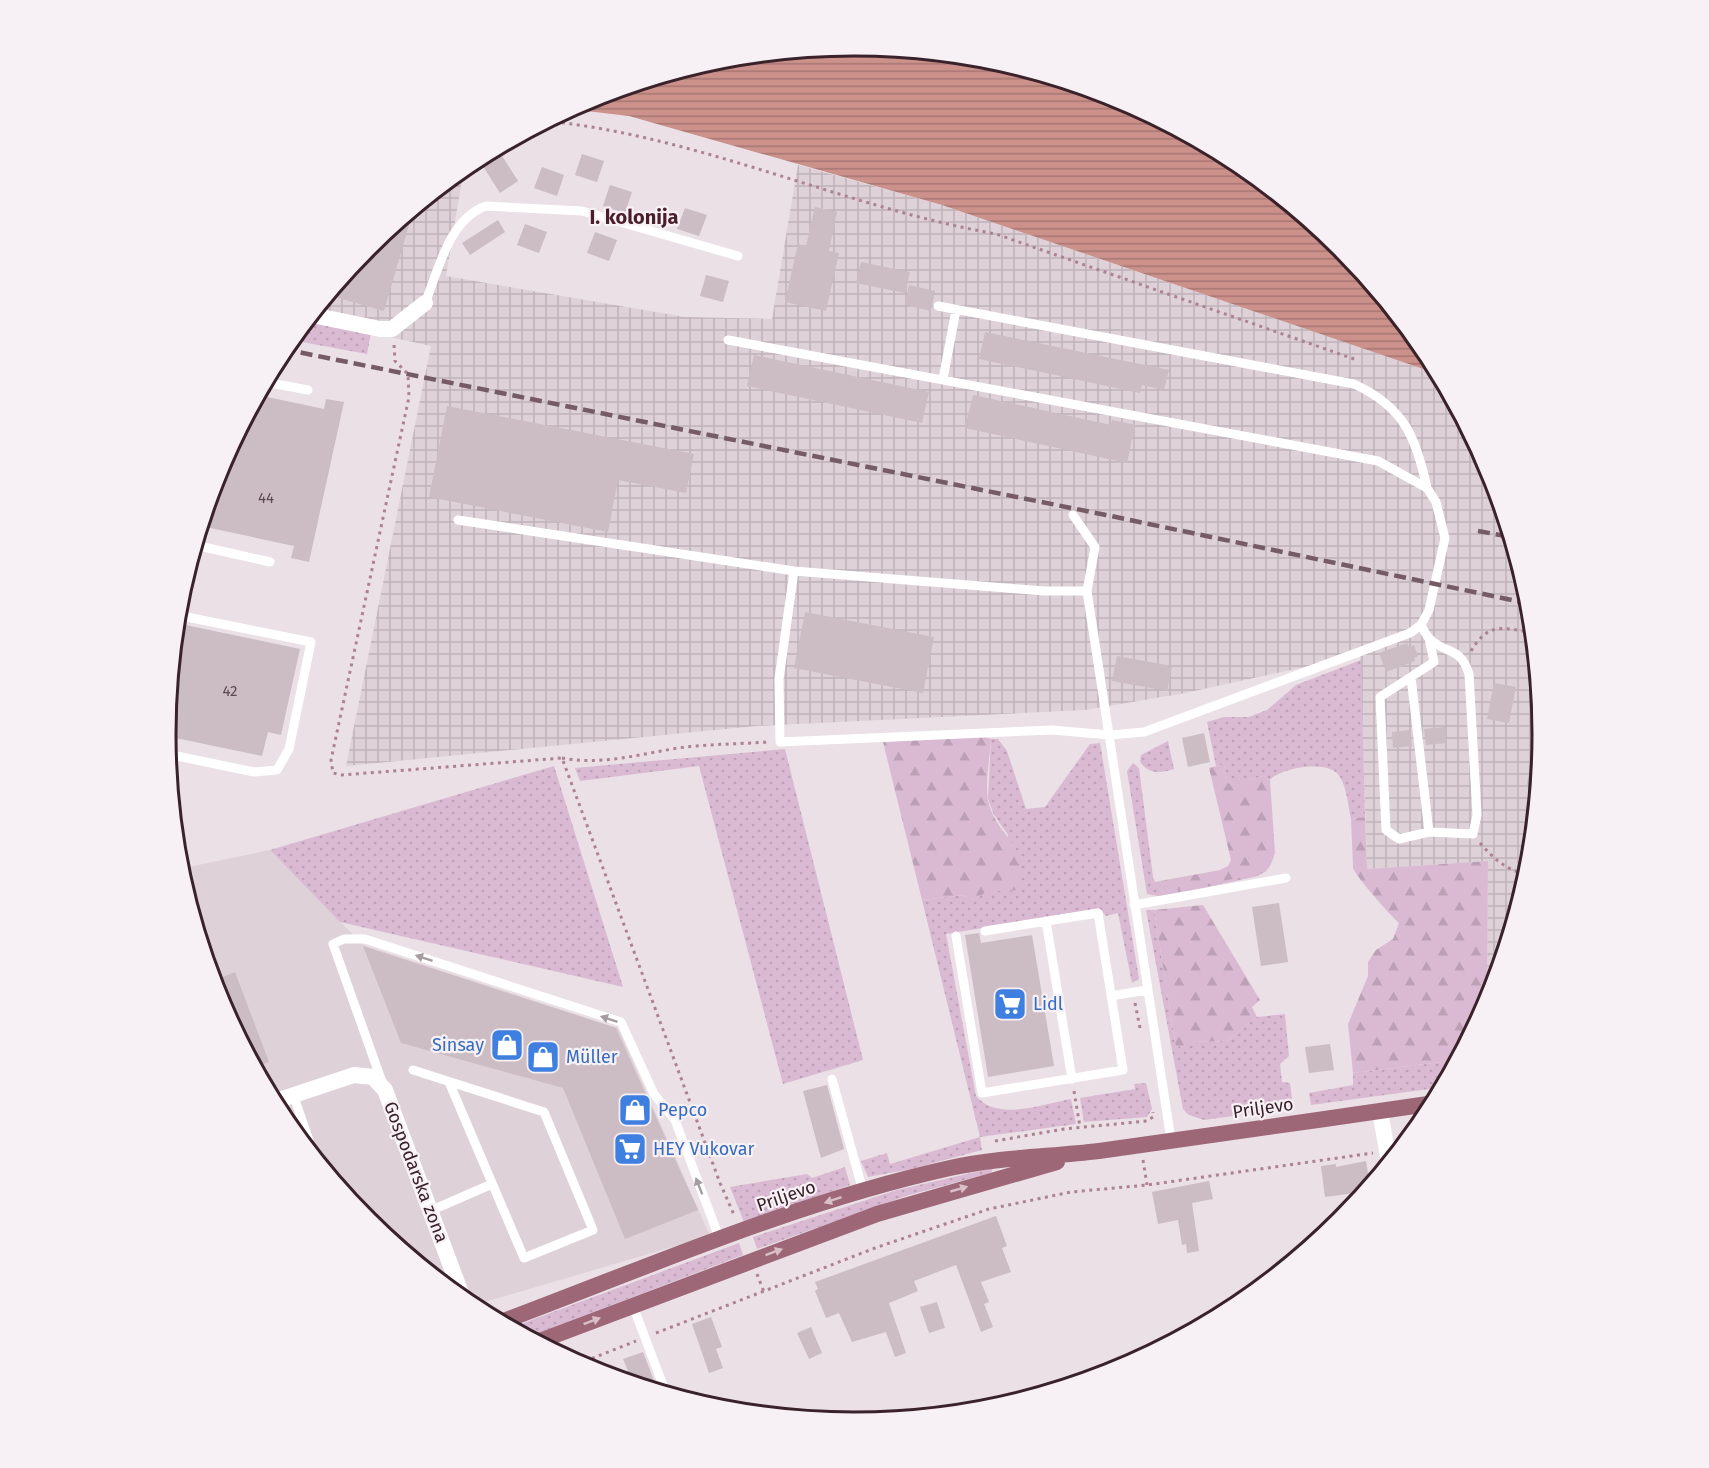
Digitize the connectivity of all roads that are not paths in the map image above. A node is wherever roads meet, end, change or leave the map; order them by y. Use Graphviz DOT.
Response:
graph roads {
  1 [pos="738,256"];
  2 [pos="425,303"];
  3 [pos="938,306"];
  4 [pos="956,309"];
  5 [pos="320,317"];
  6 [pos="728,340"];
  7 [pos="943,379"];
  8 [pos="274,384"];
  9 [pos="308,390"];
  10 [pos="1427,488"];
  11 [pos="1073,515"];
  12 [pos="458,520"];
  13 [pos="202,547"];
  14 [pos="270,562"];
  15 [pos="794,571"];
  16 [pos="1087,591"];
  17 [pos="187,617"];
  18 [pos="1421,625"];
  19 [pos="1429,638"];
  20 [pos="1412,677"];
  21 [pos="1110,735"];
  22 [pos="176,756"];
  23 [pos="1429,832"];
  24 [pos="1286,878"];
  25 [pos="1134,905"];
  26 [pos="1046,921"];
  27 [pos="985,931"];
  28 [pos="956,936"];
  29 [pos="1147,990"];
  30 [pos="1111,996"];
  31 [pos="413,1070"];
  32 [pos="832,1079"];
  33 [pos="1071,1079"];
  34 [pos="449,1082"];
  35 [pos="385,1090"];
  36 [pos="293,1094"];
  37 [pos="282,1098"];
  38 [pos="1423,1105"];
  39 [pos="1380,1111"];
  40 [pos="307,1134"];
  41 [pos="1172,1140"];
  42 [pos="1096,1151"];
  43 [pos="1387,1154"];
  44 [pos="492,1184"];
  45 [pos="863,1191"];
  46 [pos="430,1211"];
  47 [pos="720,1240"];
  48 [pos="457,1284"];
  49 [pos="633,1306"];
  50 [pos="510,1319"];
  51 [pos="546,1339"];
  52 [pos="662,1384"];
  1 -- 2 [label="lane"];
  2 -- 5 [label="street"];
  3 -- 4 [label="lane"];
  4 -- 7 [label="lane"];
  4 -- 10 [label="lane"];
  6 -- 7 [label="lane"];
  7 -- 10 [label="lane"];
  8 -- 9 [label="lane"];
  10 -- 18 [label="lane"];
  11 -- 16 [label="lane"];
  12 -- 15 [label="lane"];
  13 -- 14 [label="lane"];
  15 -- 16 [label="lane"];
  15 -- 21 [label="lane"];
  16 -- 21 [label="lane"];
  17 -- 22 [label="lane"];
  18 -- 19 [label="lane"];
  18 -- 21 [label="lane"];
  19 -- 20 [label="lane"];
  19 -- 23 [label="lane"];
  20 -- 23 [label="lane"];
  20 -- 23 [label="lane"];
  21 -- 25 [label="lane"];
  24 -- 25 [label="lane"];
  25 -- 29 [label="lane"];
  26 -- 27 [label="lane"];
  26 -- 30 [label="lane"];
  26 -- 33 [label="lane"];
  28 -- 33 [label="lane"];
  29 -- 30 [label="lane"];
  29 -- 41 [label="lane"];
  30 -- 33 [label="lane"];
  31 -- 34 [label="lane"];
  32 -- 45 [label="lane"];
  34 -- 44 [label="lane"];
  34 -- 44 [label="lane"];
  35 -- 36 [label="street, Gospodarska zona"];
  35 -- 46 [label="street, Gospodarska zona"];
  47 -- 35 [label="lane, one-way"];
  36 -- 37 [label="street, Gospodarska zona"];
  36 -- 40 [label="lane"];
  38 -- 39 [label="main road, Priljevo"];
  39 -- 41 [label="main road, Priljevo"];
  39 -- 43 [label="street"];
  41 -- 42 [label="main road, Priljevo"];
  42 -- 45 [label="main road, Priljevo"];
  49 -- 42 [label="main road, Priljevo, one-way"];
  44 -- 46 [label="lane"];
  45 -- 47 [label="main road, Priljevo, one-way"];
  46 -- 48 [label="street, Gospodarska zona"];
  47 -- 50 [label="main road, Priljevo"];
  51 -- 49 [label="main road, Priljevo, one-way"];
  49 -- 52 [label="lane"];
}
